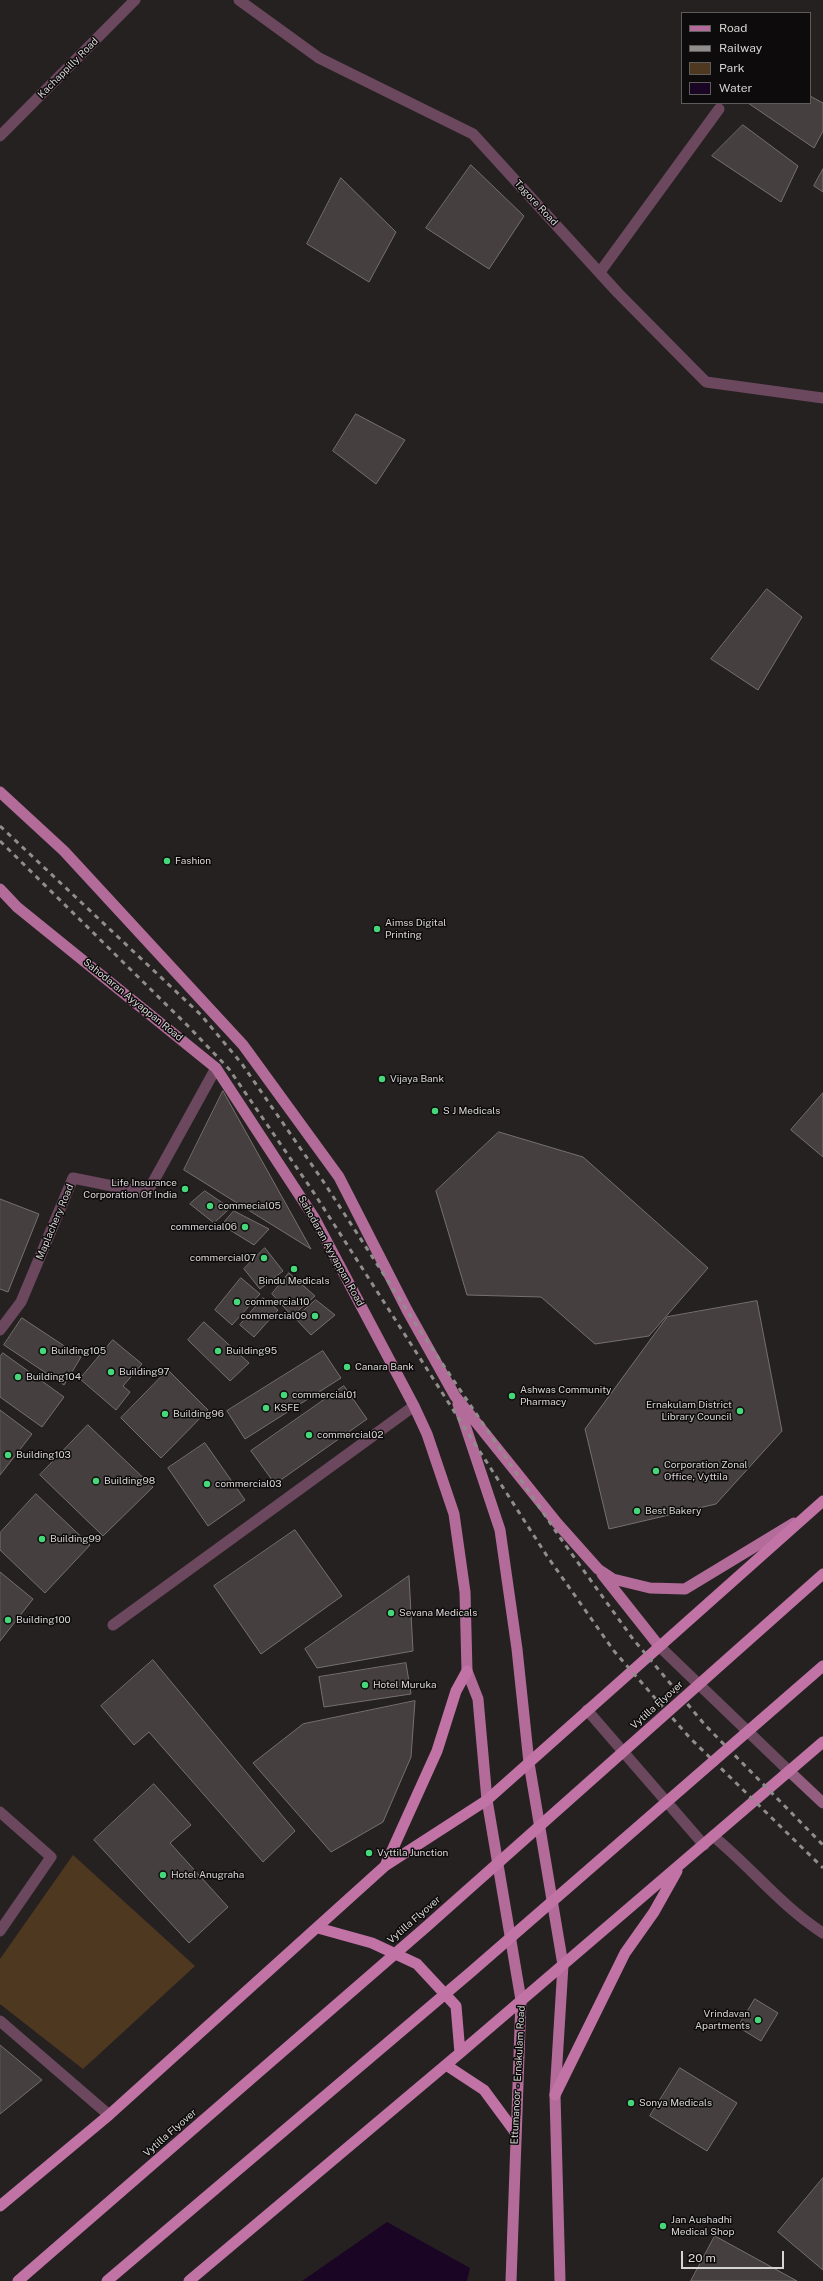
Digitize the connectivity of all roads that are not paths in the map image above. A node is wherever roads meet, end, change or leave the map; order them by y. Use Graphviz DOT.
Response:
graph roads {
  1 [pos="135,0"];
  2 [pos="239,0"];
  3 [pos="719,109"];
  4 [pos="0,136"];
  5 [pos="600,272"];
  6 [pos="823,398"];
  7 [pos="0,792"];
  8 [pos="0,889"];
  9 [pos="216,1068"];
  10 [pos="0,1330"];
  11 [pos="455,1396"];
  12 [pos="414,1406"];
  13 [pos="823,1501"];
  14 [pos="806,1515"];
  15 [pos="598,1569"];
  16 [pos="823,1574"];
  17 [pos="113,1625"];
  18 [pos="659,1646"];
  19 [pos="823,1666"];
  20 [pos="467,1671"];
  21 [pos="587,1710"];
  22 [pos="823,1742"];
  23 [pos="529,1763"];
  24 [pos="789,1772"];
  25 [pos="487,1800"];
  26 [pos="823,1803"];
  27 [pos="0,1812"];
  28 [pos="713,1836"];
  29 [pos="704,1846"];
  30 [pos="681,1865"];
  31 [pos="385,1866"];
  32 [pos="318,1928"];
  33 [pos="0,1931"];
  34 [pos="823,1932"];
  35 [pos="563,1966"];
  36 [pos="521,2000"];
  37 [pos="0,2021"];
  38 [pos="460,2053"];
  39 [pos="446,2065"];
  40 [pos="555,2095"];
  41 [pos="108,2115"];
  42 [pos="515,2132"];
  43 [pos="0,2206"];
  44 [pos="18,2281"];
  45 [pos="107,2281"];
  46 [pos="189,2281"];
  47 [pos="511,2281"];
  48 [pos="560,2281"];
  1 -- 4 [label="street, Kachappilly Road"];
  2 -- 5 [label="street, Tagore Road"];
  3 -- 5 [label="street"];
  5 -- 6 [label="street, Tagore Road"];
  7 -- 11 [label="main road"];
  8 -- 9 [label="main road, Sahodaran Ayyappan Road"];
  9 -- 10 [label="street, Maplachery Road"];
  9 -- 12 [label="main road, Sahodaran Ayyappan Road"];
  11 -- 15 [label="main road"];
  11 -- 23 [label="main road"];
  12 -- 17 [label="street"];
  12 -- 20 [label="main road, Sahodaran Ayyappan Road"];
  13 -- 14 [label="highway"];
  14 -- 15 [label="main road"];
  14 -- 18 [label="highway"];
  15 -- 18 [label="main road"];
  16 -- 44 [label="highway, Vytilla Flyover, bridge"];
  18 -- 21 [label="highway"];
  18 -- 24 [label="street"];
  19 -- 45 [label="highway, bridge"];
  20 -- 25 [label="main road, Ettumanoor - Ernakulam Road"];
  20 -- 31 [label="highway"];
  21 -- 23 [label="highway"];
  21 -- 29 [label="street"];
  22 -- 24 [label="highway"];
  23 -- 25 [label="highway"];
  23 -- 35 [label="main road"];
  24 -- 26 [label="main road"];
  24 -- 28 [label="highway"];
  25 -- 31 [label="highway"];
  25 -- 36 [label="main road, Ettumanoor - Ernakulam Road"];
  27 -- 33 [label="street"];
  28 -- 29 [label="highway"];
  28 -- 34 [label="street"];
  29 -- 30 [label="highway"];
  30 -- 35 [label="highway"];
  30 -- 40 [label="highway"];
  31 -- 32 [label="highway"];
  32 -- 38 [label="highway"];
  32 -- 41 [label="highway"];
  35 -- 36 [label="highway"];
  35 -- 40 [label="main road"];
  36 -- 38 [label="highway"];
  36 -- 42 [label="main road, Ettumanoor - Ernakulam Road"];
  37 -- 41 [label="street"];
  38 -- 39 [label="highway"];
  39 -- 42 [label="highway"];
  39 -- 46 [label="highway"];
  40 -- 48 [label="main road"];
  41 -- 43 [label="highway"];
  42 -- 47 [label="main road, Ettumanoor - Ernakulam Road"];
}
